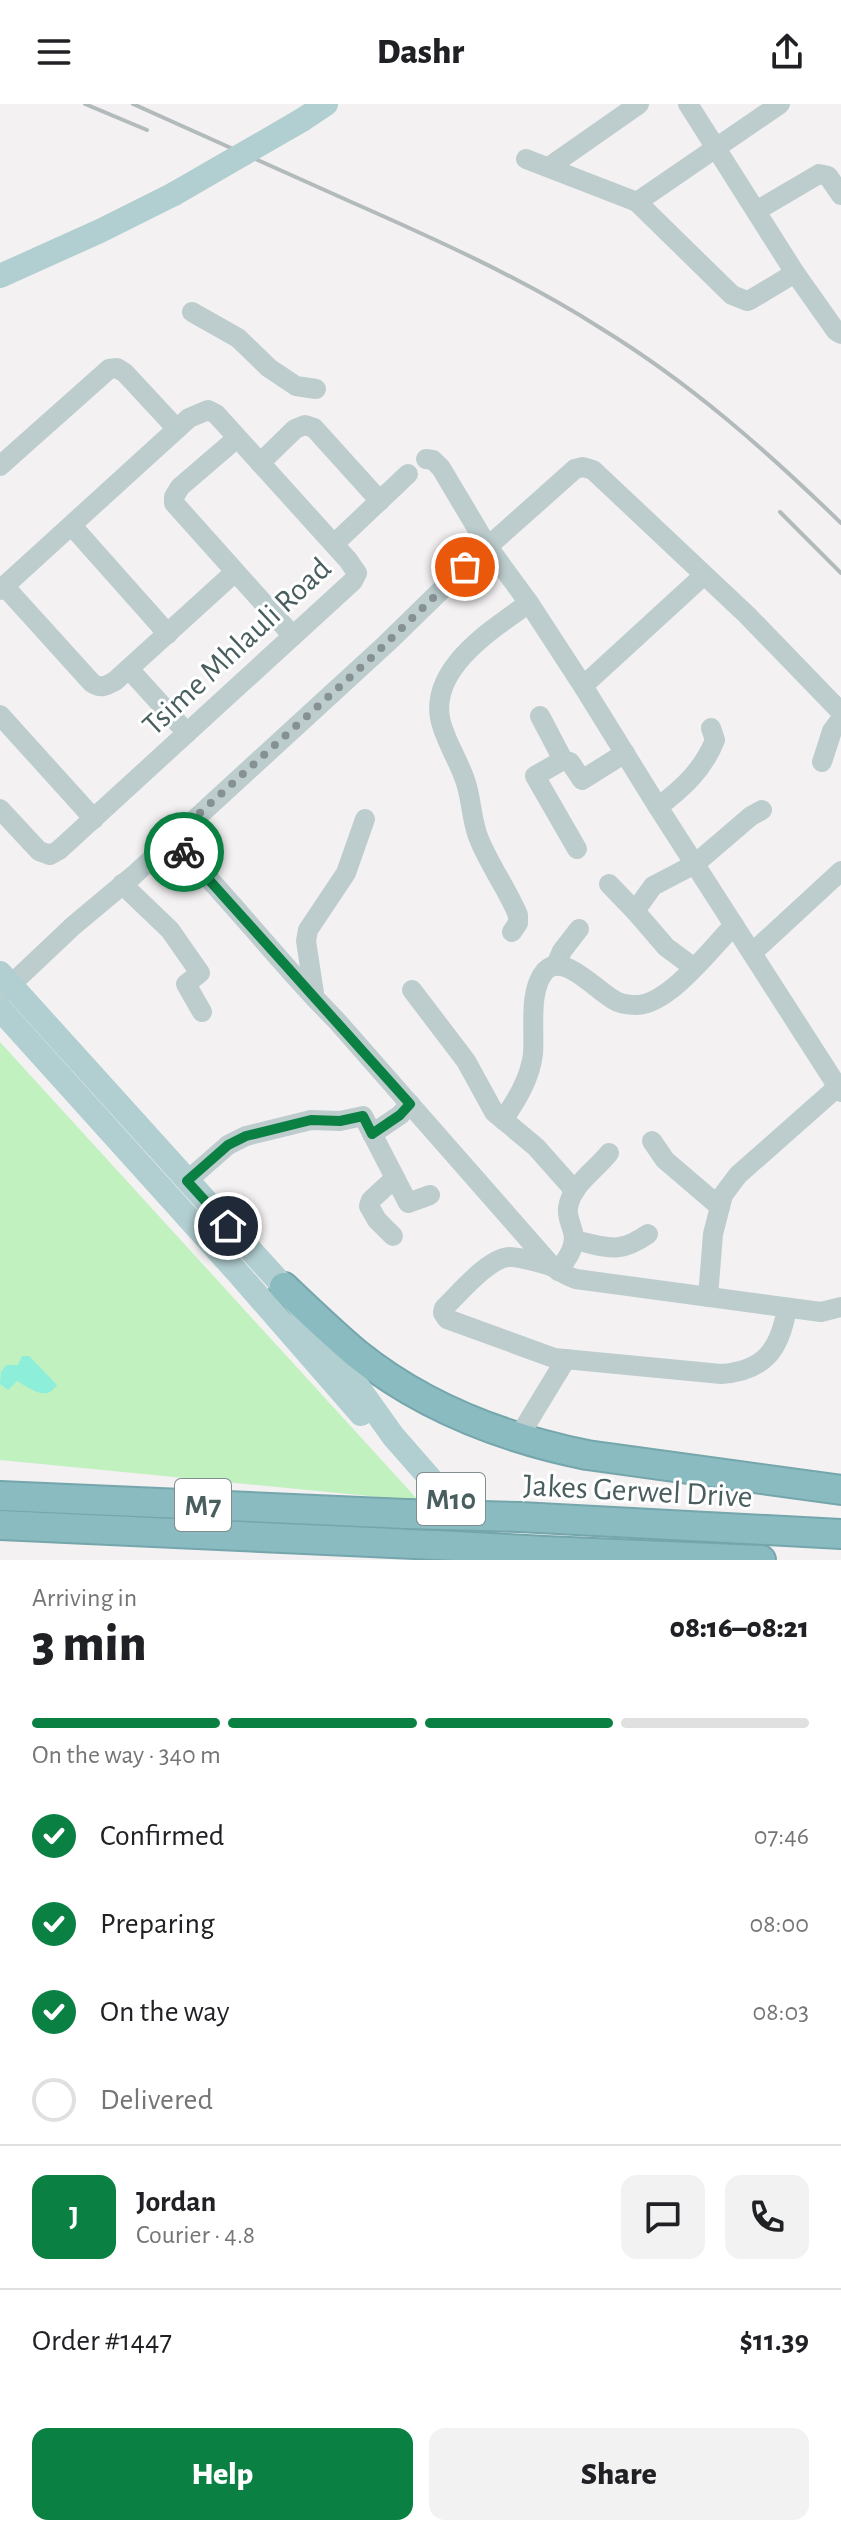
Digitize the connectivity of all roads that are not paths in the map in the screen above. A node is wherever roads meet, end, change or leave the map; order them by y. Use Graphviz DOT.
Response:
graph roads {
  1 [pos="326,104"];
  2 [pos="639,104"];
  3 [pos="688,104"];
  4 [pos="780,104"];
  5 [pos="716,148"];
  6 [pos="526,159"];
  7 [pos="549,167"];
  8 [pos="841,195"];
  9 [pos="637,202"];
  10 [pos="756,211"];
  11 [pos="795,273"];
  12 [pos="0,276"];
  13 [pos="192,312"];
  14 [pos="841,334"];
  15 [pos="316,389"];
  16 [pos="177,429"];
  17 [pos="237,438"];
  18 [pos="426,459"];
  19 [pos="260,463"];
  20 [pos="0,466"];
  21 [pos="408,474"];
  22 [pos="380,501"];
  23 [pos="72,526"];
  24 [pos="334,544"];
  25 [pos="488,547"];
  26 [pos="235,572"];
  27 [pos="703,576"];
  28 [pos="3,588"];
  29 [pos="529,603"];
  30 [pos="168,634"];
  31 [pos="293,636"];
  32 [pos="129,669"];
  33 [pos="583,686"];
  34 [pos="841,712"];
  35 [pos="0,715"];
  36 [pos="540,716"];
  37 [pos="841,719"];
  38 [pos="711,728"];
  39 [pos="187,733"];
  40 [pos="625,753"];
  41 [pos="563,760"];
  42 [pos="822,762"];
  43 [pos="658,807"];
  44 [pos="0,809"];
  45 [pos="762,810"];
  46 [pos="94,819"];
  47 [pos="365,819"];
  48 [pos="171,839"];
  49 [pos="577,849"];
  50 [pos="695,864"];
  51 [pos="841,871"];
  52 [pos="122,884"];
  53 [pos="609,884"];
  54 [pos="635,911"];
  55 [pos="734,925"];
  56 [pos="579,929"];
  57 [pos="512,932"];
  58 [pos="752,953"];
  59 [pos="556,965"];
  60 [pos="693,967"];
  61 [pos="4,984"];
  62 [pos="412,990"];
  63 [pos="313,996"];
  64 [pos="0,1009"];
  65 [pos="202,1012"];
  66 [pos="840,1088"];
  67 [pos="410,1104"];
  68 [pos="503,1120"];
  69 [pos="372,1134"];
  70 [pos="652,1141"];
  71 [pos="609,1153"];
  72 [pos="395,1178"];
  73 [pos="187,1181"];
  74 [pos="575,1191"];
  75 [pos="430,1195"];
  76 [pos="720,1207"];
  77 [pos="648,1234"];
  78 [pos="393,1236"];
  79 [pos="574,1240"];
  80 [pos="555,1269"];
  81 [pos="284,1287"];
  82 [pos="708,1297"];
  83 [pos="787,1308"];
  84 [pos="838,1314"];
  85 [pos="566,1359"];
  86 [pos="518,1438"];
  87 [pos="841,1490"];
  88 [pos="0,1496"];
  89 [pos="0,1525"];
  90 [pos="841,1534"];
  91 [pos="495,1560"];
  92 [pos="512,1560"];
  93 [pos="761,1560"];
  1 -- 12 [label="main road, bridge"];
  2 -- 7 [label="street"];
  3 -- 5 [label="street"];
  4 -- 5 [label="street"];
  5 -- 9 [label="street"];
  5 -- 10 [label="street"];
  6 -- 7 [label="street"];
  7 -- 9 [label="street"];
  8 -- 10 [label="street"];
  9 -- 11 [label="street"];
  10 -- 11 [label="street"];
  11 -- 14 [label="street"];
  13 -- 15 [label="street"];
  16 -- 17 [label="street, Tsime Mhlauli Road"];
  16 -- 20 [label="street"];
  16 -- 23 [label="street"];
  17 -- 19 [label="street, Tsime Mhlauli Road"];
  17 -- 26 [label="street"];
  18 -- 25 [label="street"];
  19 -- 22 [label="street"];
  19 -- 24 [label="street, Tsime Mhlauli Road"];
  21 -- 22 [label="street"];
  22 -- 24 [label="street"];
  23 -- 28 [label="street"];
  23 -- 30 [label="street"];
  24 -- 31 [label="street, Tsime Mhlauli Road"];
  25 -- 27 [label="street"];
  25 -- 29 [label="street"];
  25 -- 48 [label="street"];
  26 -- 30 [label="street"];
  26 -- 31 [label="street"];
  27 -- 33 [label="street"];
  27 -- 34 [label="street"];
  28 -- 32 [label="street"];
  29 -- 33 [label="street"];
  29 -- 57 [label="street"];
  30 -- 32 [label="street"];
  31 -- 39 [label="street, Tsime Mhlauli Road"];
  32 -- 39 [label="street"];
  33 -- 40 [label="street"];
  35 -- 46 [label="street"];
  36 -- 41 [label="street"];
  37 -- 42 [label="street"];
  38 -- 43 [label="street"];
  39 -- 46 [label="street, Tsime Mhlauli Road"];
  40 -- 41 [label="street"];
  40 -- 43 [label="street"];
  41 -- 49 [label="street"];
  43 -- 50 [label="street"];
  44 -- 46 [label="street, Tsime Mhlauli Road"];
  45 -- 50 [label="street"];
  47 -- 63 [label="street"];
  48 -- 52 [label="street"];
  48 -- 63 [label="street"];
  50 -- 54 [label="street"];
  50 -- 55 [label="street"];
  51 -- 58 [label="street"];
  52 -- 61 [label="street"];
  52 -- 65 [label="street"];
  53 -- 54 [label="street"];
  54 -- 60 [label="street"];
  55 -- 58 [label="street"];
  55 -- 60 [label="street"];
  56 -- 59 [label="street"];
  58 -- 66 [label="street"];
  59 -- 60 [label="street"];
  59 -- 68 [label="street"];
  61 -- 73 [label="main road, M10"];
  62 -- 68 [label="street"];
  63 -- 67 [label="street"];
  64 -- 91 [label="main road, M10"];
  66 -- 76 [label="street"];
  67 -- 69 [label="street"];
  67 -- 80 [label="street"];
  68 -- 74 [label="street"];
  69 -- 72 [label="street"];
  69 -- 73 [label="street"];
  70 -- 76 [label="street"];
  71 -- 74 [label="street"];
  72 -- 75 [label="street"];
  72 -- 78 [label="street"];
  73 -- 81 [label="main road, M10"];
  74 -- 79 [label="street"];
  76 -- 82 [label="street"];
  77 -- 79 [label="street"];
  79 -- 80 [label="street"];
  80 -- 82 [label="street"];
  80 -- 85 [label="street"];
  81 -- 86 [label="highway"];
  81 -- 92 [label="main road, M10"];
  82 -- 83 [label="street"];
  83 -- 84 [label="street"];
  83 -- 85 [label="street"];
  85 -- 86 [label="street"];
  86 -- 87 [label="highway"];
  88 -- 90 [label="highway, Jakes Gerwel Drive / M7, bridge"];
  89 -- 93 [label="highway, Jakes Gerwel Drive / M7, bridge"];
}
